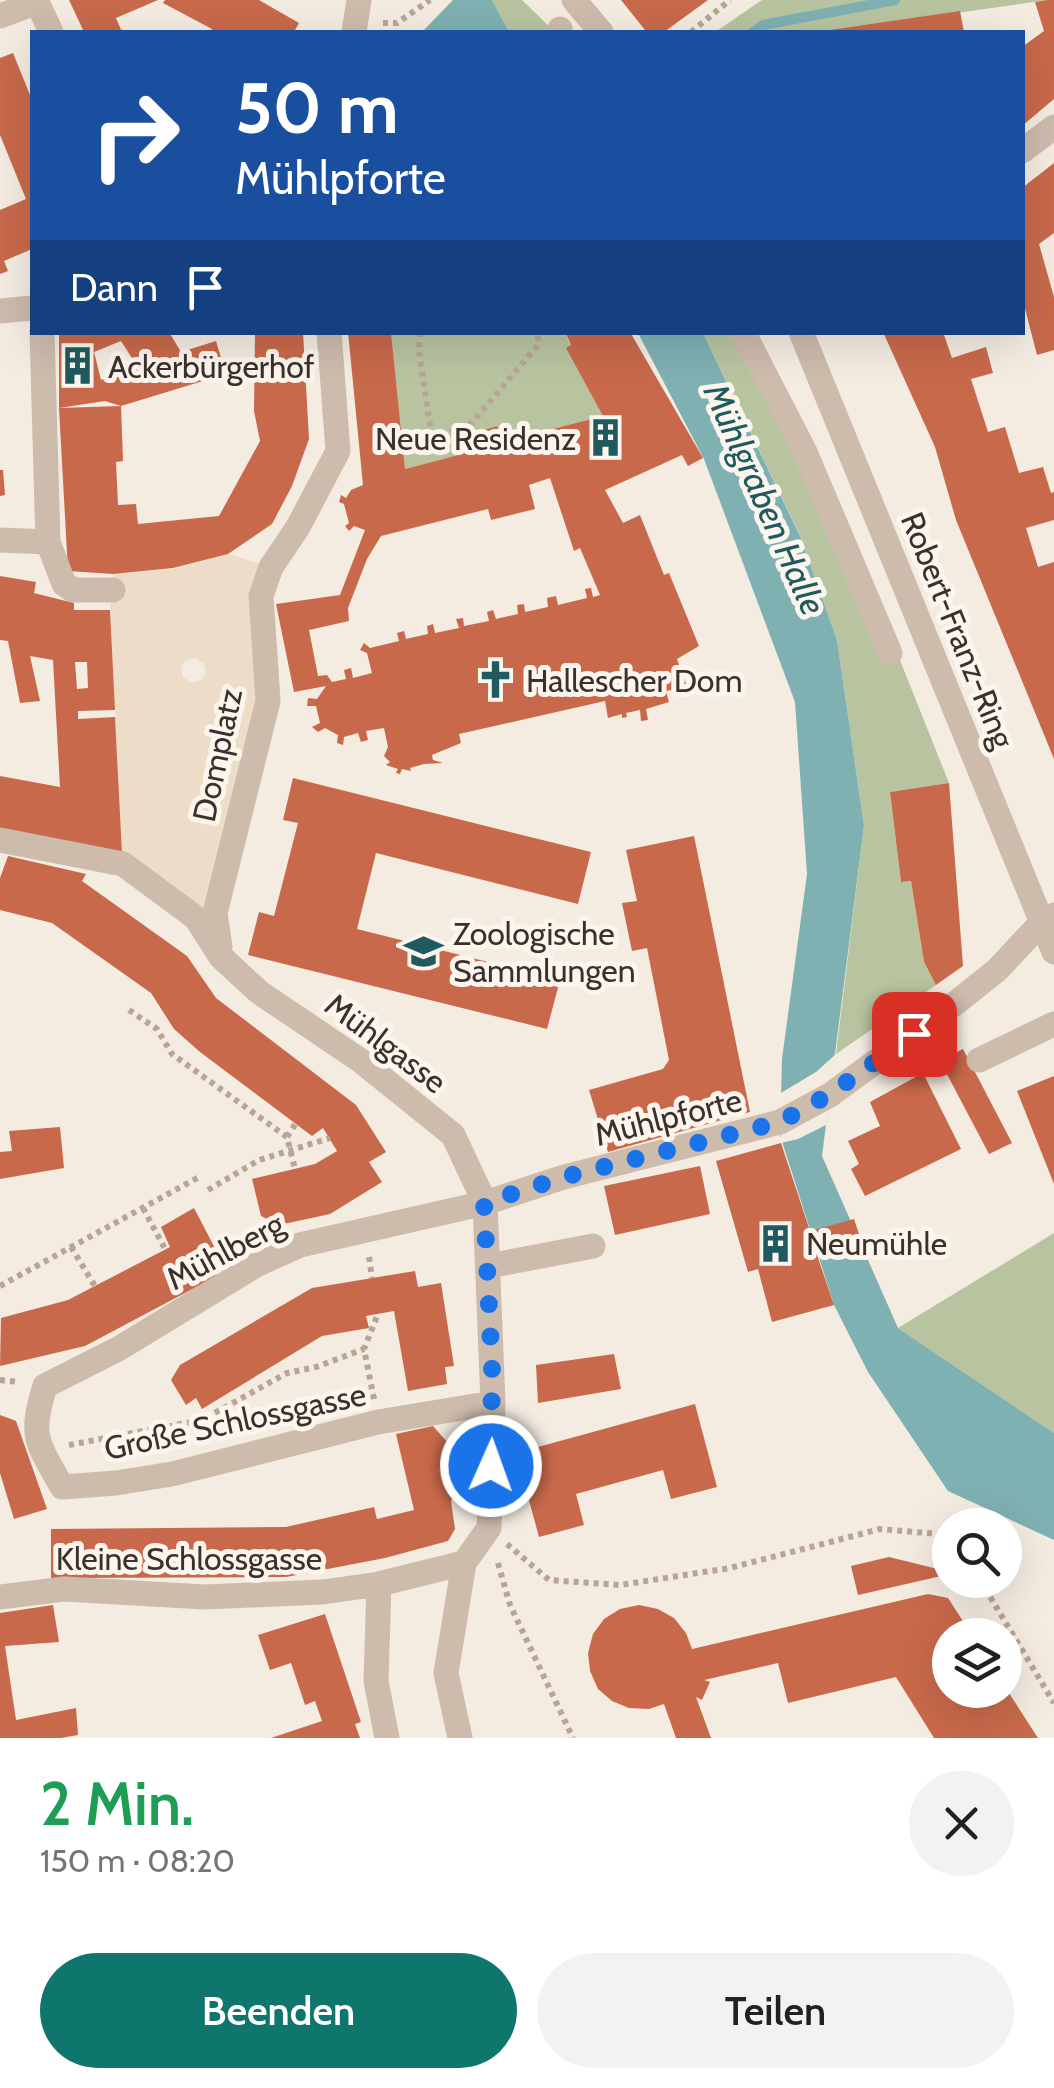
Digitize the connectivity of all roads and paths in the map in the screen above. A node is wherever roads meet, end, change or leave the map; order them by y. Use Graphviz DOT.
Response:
graph roads {
  1 [pos="359,0"];
  2 [pos="430,0"];
  3 [pos="574,0"];
  4 [pos="730,0"];
  5 [pos="37,2"];
  6 [pos="0,16"];
  7 [pos="397,23"];
  8 [pos="50,30"];
  9 [pos="354,30"];
  10 [pos="599,30"];
  11 [pos="693,30"];
  12 [pos="1054,127"];
  13 [pos="1025,149"];
  14 [pos="30,308"];
  15 [pos="0,311"];
  16 [pos="42,335"];
  17 [pos="329,335"];
  18 [pos="420,335"];
  19 [pos="539,335"];
  20 [pos="745,335"];
  21 [pos="801,335"];
  22 [pos="432,439"];
  23 [pos="403,449"];
  24 [pos="0,540"];
  25 [pos="48,542"];
  26 [pos="113,590"];
  27 [pos="890,652"];
  28 [pos="0,840"];
  29 [pos="1048,918"];
  30 [pos="1054,952"];
  31 [pos="221,957"];
  32 [pos="129,1010"];
  33 [pos="1054,1024"];
  34 [pos="979,1060"];
  35 [pos="296,1123"];
  36 [pos="287,1137"];
  37 [pos="330,1138"];
  38 [pos="288,1150"];
  39 [pos="294,1169"];
  40 [pos="199,1176"];
  41 [pos="208,1190"];
  42 [pos="484,1203"];
  43 [pos="142,1208"];
  44 [pos="593,1246"];
  45 [pos="71,1247"];
  46 [pos="164,1250"];
  47 [pos="489,1266"];
  48 [pos="0,1286"];
  49 [pos="95,1286"];
  50 [pos="378,1314"];
  51 [pos="364,1349"];
  52 [pos="493,1404"];
  53 [pos="34,1421"];
  54 [pos="378,1422"];
  55 [pos="41,1450"];
  56 [pos="489,1528"];
  57 [pos="932,1533"];
  58 [pos="464,1564"];
  59 [pos="378,1584"];
  60 [pos="0,1597"];
  61 [pos="991,1598"];
  62 [pos="1054,1704"];
  63 [pos="387,1738"];
  64 [pos="460,1738"];
  65 [pos="574,1738"];
  1 -- 9 [label="street"];
  2 -- 7 [label="path"];
  3 -- 10 [label="street"];
  4 -- 11 [label="path"];
  5 -- 6 [label="street"];
  5 -- 8 [label="street"];
  12 -- 13 [label="street"];
  14 -- 15 [label="street"];
  16 -- 25 [label="street"];
  17 -- 31 [label="street, Domplatz"];
  18 -- 22 [label="path"];
  19 -- 22 [label="path"];
  20 -- 27 [label="street"];
  21 -- 29 [label="street, Robert-Franz-Ring"];
  22 -- 23 [label="path"];
  24 -- 25 [label="street"];
  25 -- 26 [label="street"];
  28 -- 31 [label="street, Mühlgasse"];
  29 -- 30 [label="street, Robert-Franz-Ring"];
  29 -- 42 [label="street, Mühlpforte"];
  31 -- 42 [label="street, Mühlgasse"];
  32 -- 36 [label="path"];
  33 -- 34 [label="street"];
  35 -- 36 [label="path"];
  36 -- 38 [label="path"];
  37 -- 38 [label="path"];
  38 -- 39 [label="path"];
  38 -- 41 [label="path"];
  40 -- 43 [label="path"];
  42 -- 47 [label="street, Mühlgasse"];
  42 -- 53 [label="street, Mühlberg"];
  43 -- 45 [label="path"];
  43 -- 46 [label="path"];
  44 -- 47 [label="street"];
  45 -- 48 [label="path"];
  45 -- 49 [label="path"];
  47 -- 52 [label="street, Mühlgasse"];
  50 -- 51 [label="path"];
  51 -- 54 [label="path"];
  51 -- 55 [label="path"];
  52 -- 54 [label="street, Große Schlossgasse"];
  52 -- 56 [label="street, Mühlgasse"];
  53 -- 55 [label="street, Große Schlossgasse"];
  54 -- 55 [label="street, Große Schlossgasse"];
  56 -- 57 [label="path"];
  56 -- 58 [label="street"];
  56 -- 65 [label="path"];
  58 -- 59 [label="street, Kleine Schlossgasse"];
  58 -- 64 [label="street"];
  59 -- 60 [label="street, Kleine Schlossgasse"];
  59 -- 63 [label="street"];
  61 -- 62 [label="path"];
}
